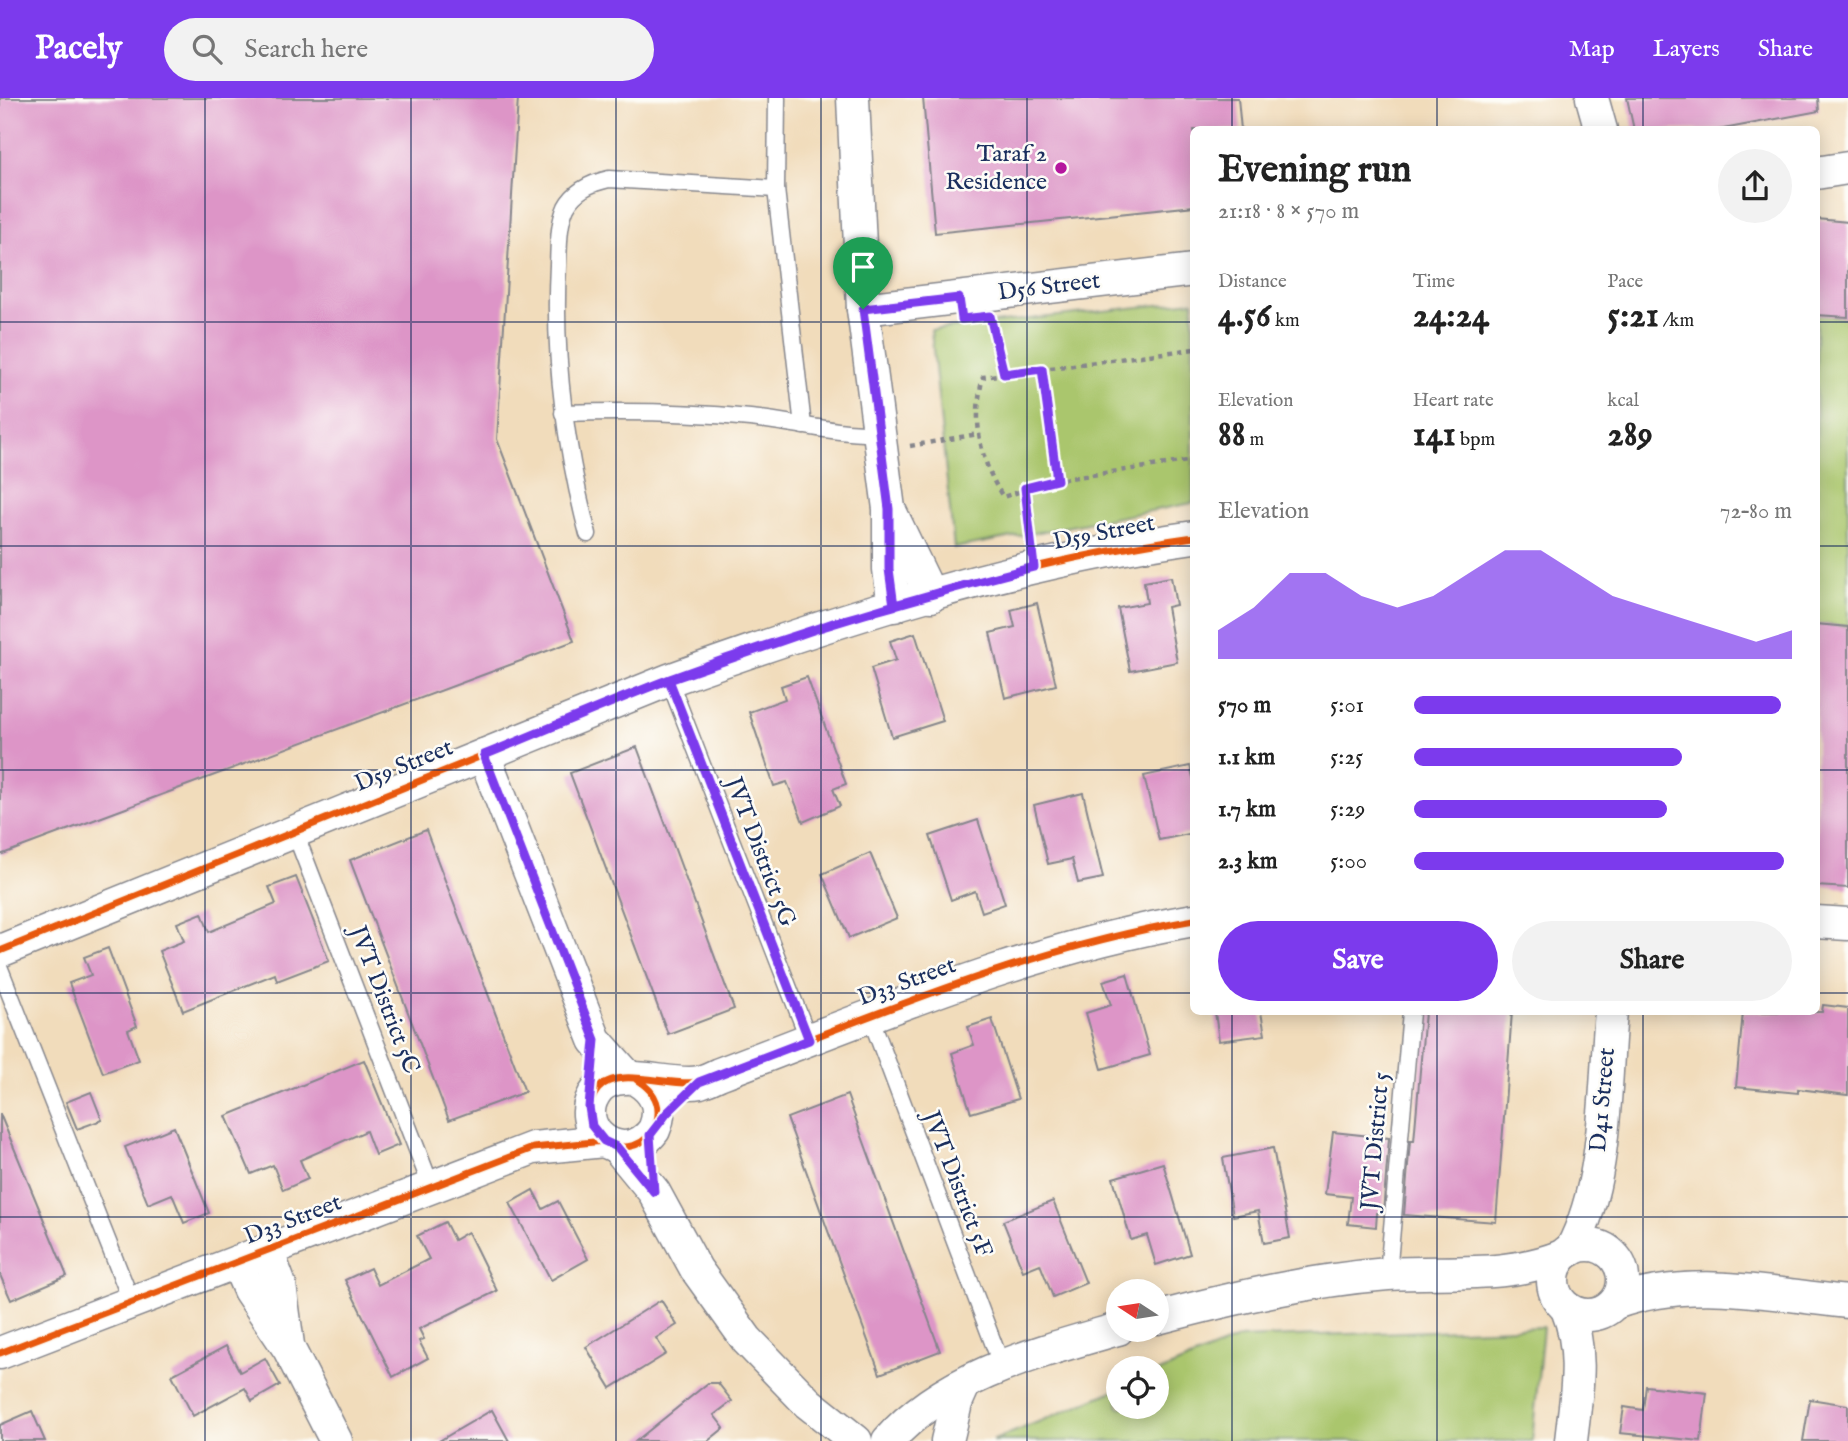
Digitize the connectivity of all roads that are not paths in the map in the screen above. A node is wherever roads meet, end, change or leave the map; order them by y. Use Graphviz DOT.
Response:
graph roads {
  1 [pos="777,98"];
  2 [pos="853,98"];
  3 [pos="1848,168"];
  4 [pos="1820,172"];
  5 [pos="776,189"];
  6 [pos="1190,270"];
  7 [pos="863,309"];
  8 [pos="563,413"];
  9 [pos="803,426"];
  10 [pos="878,442"];
  11 [pos="889,509"];
  12 [pos="588,534"];
  13 [pos="1190,538"];
  14 [pos="931,596"];
  15 [pos="894,606"];
  16 [pos="669,680"];
  17 [pos="484,755"];
  18 [pos="294,830"];
  19 [pos="1190,921"];
  20 [pos="1820,922"];
  21 [pos="1848,924"];
  22 [pos="0,951"];
  23 [pos="0,969"];
  24 [pos="1410,1015"];
  25 [pos="1611,1015"];
  26 [pos="870,1016"];
  27 [pos="595,1040"];
  28 [pos="809,1040"];
  29 [pos="633,1079"];
  30 [pos="699,1082"];
  31 [pos="590,1103"];
  32 [pos="654,1130"];
  33 [pos="610,1144"];
  34 [pos="533,1148"];
  35 [pos="431,1186"];
  36 [pos="1595,1188"];
  37 [pos="654,1192"];
  38 [pos="267,1250"];
  39 [pos="1566,1253"];
  40 [pos="1613,1256"];
  41 [pos="237,1262"];
  42 [pos="1499,1273"];
  43 [pos="1388,1274"];
  44 [pos="1688,1286"];
  45 [pos="1848,1301"];
  46 [pos="132,1303"];
  47 [pos="1564,1306"];
  48 [pos="1611,1306"];
  49 [pos="1169,1315"];
  50 [pos="1106,1333"];
  51 [pos="289,1349"];
  52 [pos="0,1353"];
  53 [pos="1580,1362"];
  54 [pos="1003,1368"];
  55 [pos="964,1385"];
  56 [pos="337,1441"];
  57 [pos="856,1441"];
  58 [pos="888,1441"];
  59 [pos="947,1441"];
  60 [pos="1572,1441"];
  1 -- 5 [label="lane"];
  2 -- 7 [label="street"];
  3 -- 4 [label="street"];
  5 -- 8 [label="lane"];
  5 -- 9 [label="lane"];
  6 -- 7 [label="street, D56 Street"];
  7 -- 10 [label="street"];
  8 -- 9 [label="lane"];
  8 -- 12 [label="lane"];
  9 -- 10 [label="lane"];
  10 -- 11 [label="street"];
  11 -- 14 [label="street"];
  11 -- 15 [label="street"];
  13 -- 14 [label="street, D59 Street"];
  14 -- 15 [label="street, D59 Street"];
  15 -- 16 [label="street, D59 Street"];
  16 -- 17 [label="street, D59 Street"];
  16 -- 28 [label="lane, JVT District 5G"];
  17 -- 18 [label="street, D59 Street"];
  17 -- 27 [label="street"];
  18 -- 22 [label="street, D59 Street"];
  18 -- 35 [label="lane, JVT District 5C"];
  19 -- 26 [label="street, D33 Street"];
  20 -- 21 [label="street"];
  23 -- 46 [label="lane"];
  24 -- 43 [label="lane, JVT District 5"];
  25 -- 36 [label="street, D41 Street"];
  26 -- 28 [label="street, D33 Street"];
  26 -- 54 [label="lane, JVT District 5F"];
  27 -- 29 [label="street"];
  27 -- 31 [label="street"];
  28 -- 30 [label="street, D33 Street"];
  29 -- 30 [label="street, D33 Street"];
  29 -- 31 [label="street"];
  29 -- 32 [label="street"];
  30 -- 32 [label="street, D33 Street"];
  31 -- 33 [label="street"];
  31 -- 34 [label="street, D33 Street"];
  32 -- 33 [label="street"];
  32 -- 37 [label="street"];
  33 -- 34 [label="street, D33 Street"];
  33 -- 37 [label="street"];
  34 -- 35 [label="street, D33 Street"];
  35 -- 38 [label="street, D33 Street"];
  36 -- 39 [label="street, D41 Street"];
  36 -- 40 [label="street, D41 Street"];
  37 -- 57 [label="street"];
  38 -- 41 [label="street, D33 Street"];
  38 -- 51 [label="street"];
  39 -- 40 [label="street"];
  39 -- 42 [label="street"];
  39 -- 47 [label="street"];
  40 -- 44 [label="street"];
  40 -- 48 [label="street"];
  41 -- 46 [label="street, D33 Street"];
  41 -- 51 [label="street"];
  42 -- 43 [label="street"];
  42 -- 47 [label="street"];
  43 -- 49 [label="street"];
  44 -- 45 [label="street"];
  44 -- 48 [label="street"];
  46 -- 52 [label="street, D33 Street"];
  47 -- 48 [label="street"];
  47 -- 53 [label="street"];
  48 -- 53 [label="street"];
  50 -- 54 [label="street"];
  51 -- 56 [label="street"];
  53 -- 60 [label="street"];
  54 -- 55 [label="street"];
  55 -- 58 [label="street"];
  55 -- 59 [label="street"];
}
